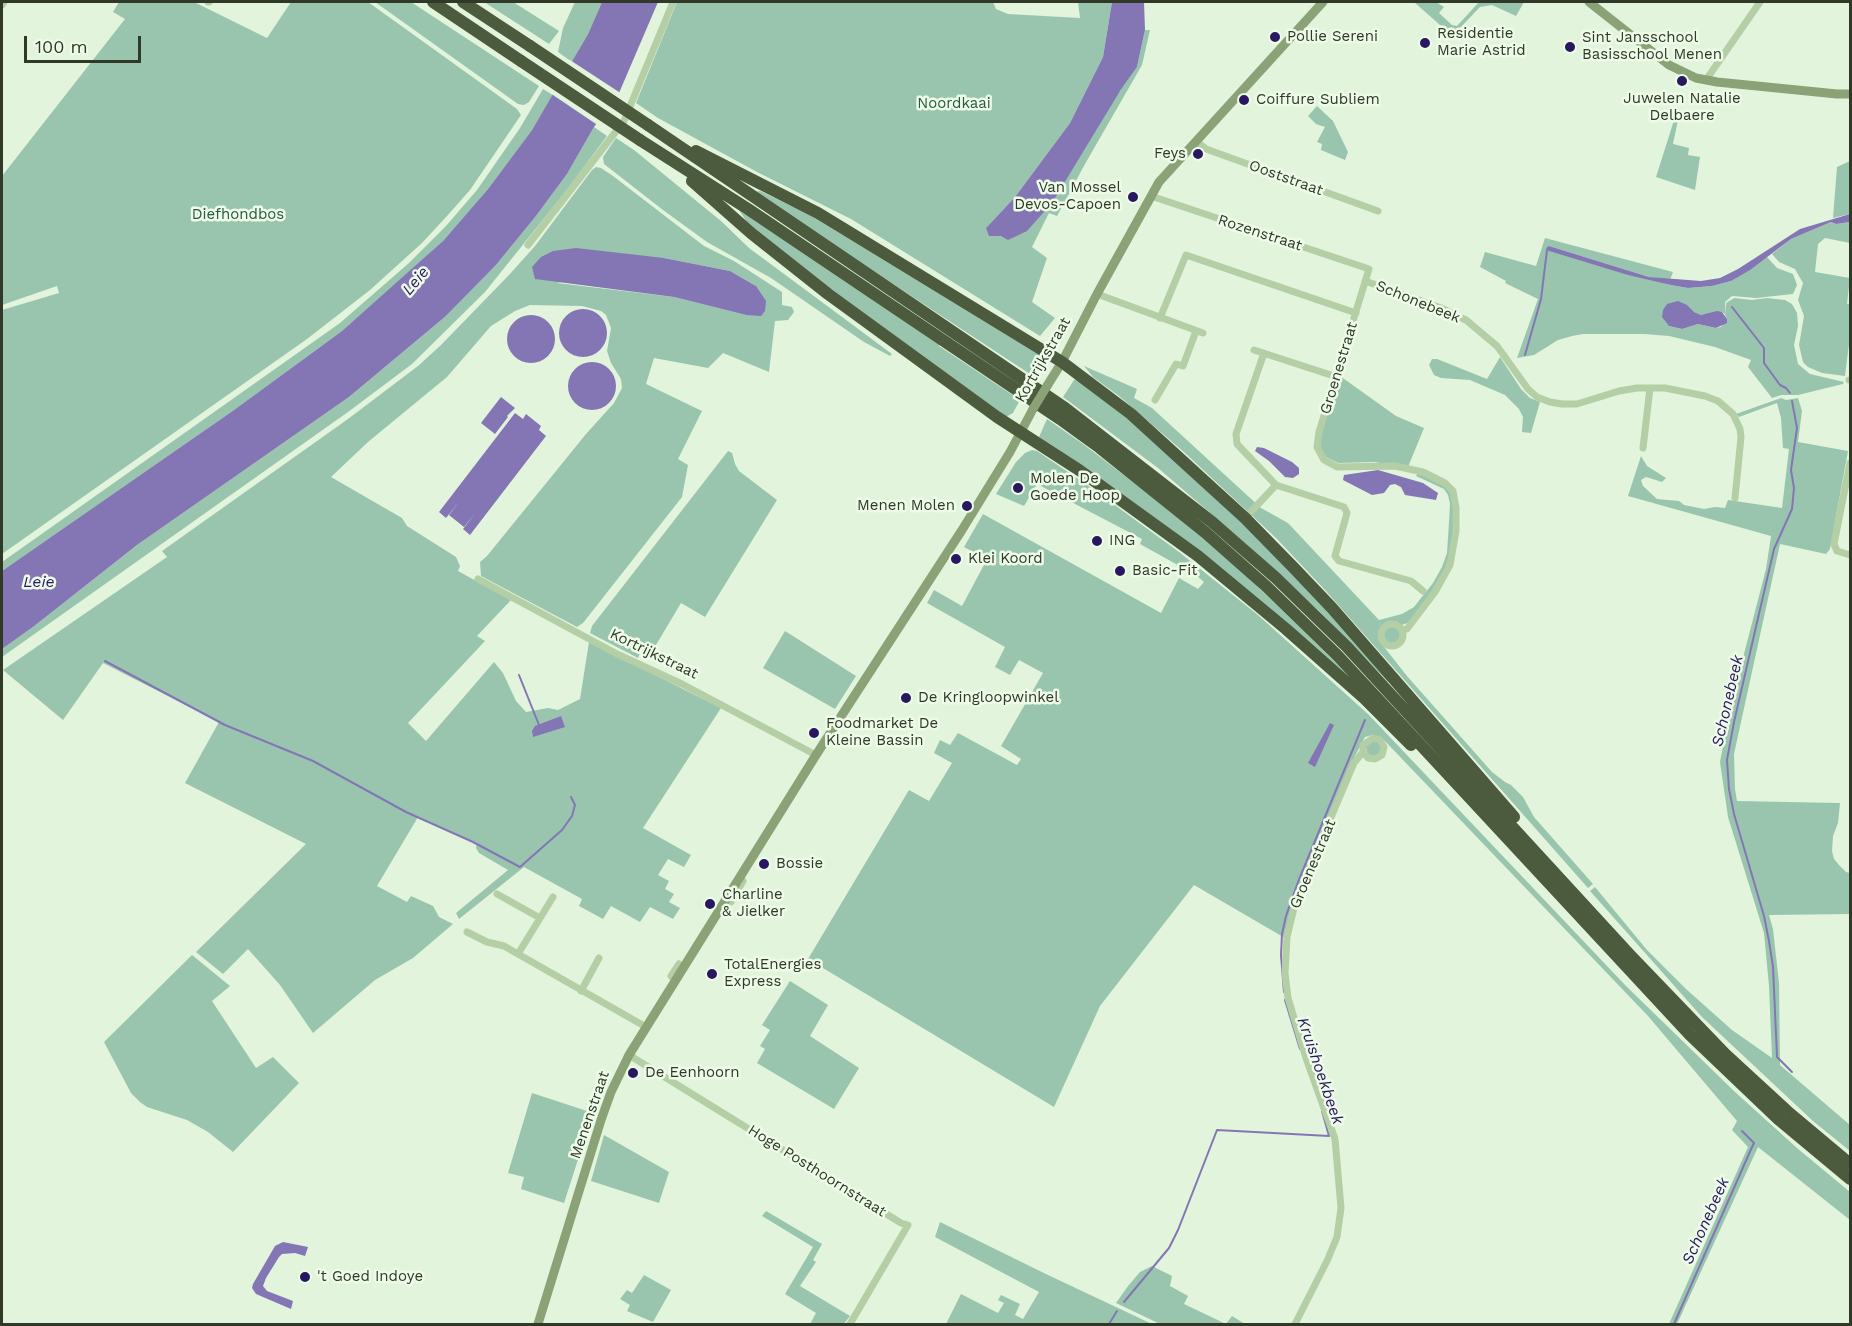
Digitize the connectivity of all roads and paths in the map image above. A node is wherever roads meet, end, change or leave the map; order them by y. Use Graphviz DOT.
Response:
graph roads {
  1 [pos="433,2"];
  2 [pos="463,2"];
  3 [pos="673,2"];
  4 [pos="1323,2"];
  5 [pos="1589,2"];
  6 [pos="1760,2"];
  7 [pos="1706,80"];
  8 [pos="1851,94"];
  9 [pos="652,128"];
  10 [pos="1196,141"];
  11 [pos="670,159"];
  12 [pos="1151,196"];
  13 [pos="1378,211"];
  14 [pos="528,245"];
  15 [pos="1370,269"];
  16 [pos="1365,281"];
  17 [pos="1097,294"];
  18 [pos="1356,313"];
  19 [pos="1160,318"];
  20 [pos="1254,350"];
  21 [pos="1264,353"];
  22 [pos="1062,362"];
  23 [pos="1337,377"];
  24 [pos="1650,388"];
  25 [pos="1155,400"];
  26 [pos="1020,432"];
  27 [pos="1643,448"];
  28 [pos="1851,463"];
  29 [pos="1276,485"];
  30 [pos="1735,498"];
  31 [pos="1245,518"];
  32 [pos="1851,555"];
  33 [pos="478,579"];
  34 [pos="1424,591"];
  35 [pos="1402,630"];
  36 [pos="1363,752"];
  37 [pos="816,755"];
  38 [pos="1460,786"];
  39 [pos="1563,882"];
  40 [pos="497,894"];
  41 [pos="553,897"];
  42 [pos="540,918"];
  43 [pos="467,932"];
  44 [pos="707,932"];
  45 [pos="518,954"];
  46 [pos="599,958"];
  47 [pos="581,991"];
  48 [pos="646,1027"];
  49 [pos="629,1055"];
  50 [pos="1851,1164"];
  51 [pos="1851,1179"];
  52 [pos="538,1324"];
  53 [pos="850,1324"];
  54 [pos="1294,1324"];
  1 -- 11 [label="highway, bridge"];
  2 -- 9 [label="highway, bridge"];
  3 -- 14 [label="street"];
  4 -- 10 [label="main road, Kortrijkstraat"];
  5 -- 7 [label="main road"];
  6 -- 7 [label="street"];
  7 -- 8 [label="main road"];
  9 -- 22 [label="highway"];
  9 -- 39 [label="highway"];
  10 -- 12 [label="main road, Kortrijkstraat"];
  10 -- 13 [label="street, Ooststraat"];
  11 -- 26 [label="highway"];
  11 -- 38 [label="highway"];
  12 -- 15 [label="street, Rozenstraat"];
  12 -- 17 [label="main road, Kortrijkstraat"];
  15 -- 16 [label="street, Groenestraat"];
  16 -- 18 [label="street, Groenestraat"];
  16 -- 24 [label="street, Schonebeek"];
  17 -- 19 [label="street"];
  17 -- 22 [label="main road, Kortrijkstraat"];
  18 -- 19 [label="street"];
  18 -- 23 [label="street, Groenestraat"];
  19 -- 25 [label="street"];
  20 -- 21 [label="street"];
  21 -- 23 [label="street"];
  21 -- 29 [label="street"];
  22 -- 26 [label="main road, Kortrijkstraat, bridge"];
  22 -- 31 [label="highway"];
  23 -- 35 [label="street, Groenestraat"];
  24 -- 27 [label="street"];
  24 -- 30 [label="street, Schonebeek"];
  26 -- 37 [label="main road, Kortrijkstraat"];
  26 -- 38 [label="highway"];
  28 -- 32 [label="street"];
  29 -- 31 [label="street"];
  29 -- 34 [label="street"];
  31 -- 39 [label="highway"];
  33 -- 37 [label="street, Kortrijkstraat"];
  36 -- 54 [label="street, Groenestraat"];
  37 -- 44 [label="main road, Kortrijkstraat"];
  38 -- 51 [label="highway"];
  39 -- 50 [label="highway"];
  40 -- 42 [label="street"];
  41 -- 42 [label="street"];
  42 -- 45 [label="street"];
  43 -- 45 [label="street"];
  44 -- 48 [label="main road, Menenstraat"];
  45 -- 47 [label="street"];
  46 -- 47 [label="street"];
  47 -- 48 [label="street"];
  48 -- 49 [label="main road, Menenstraat"];
  49 -- 52 [label="main road, Menenstraat"];
  49 -- 53 [label="street, Hoge Posthoornstraat"];
}
